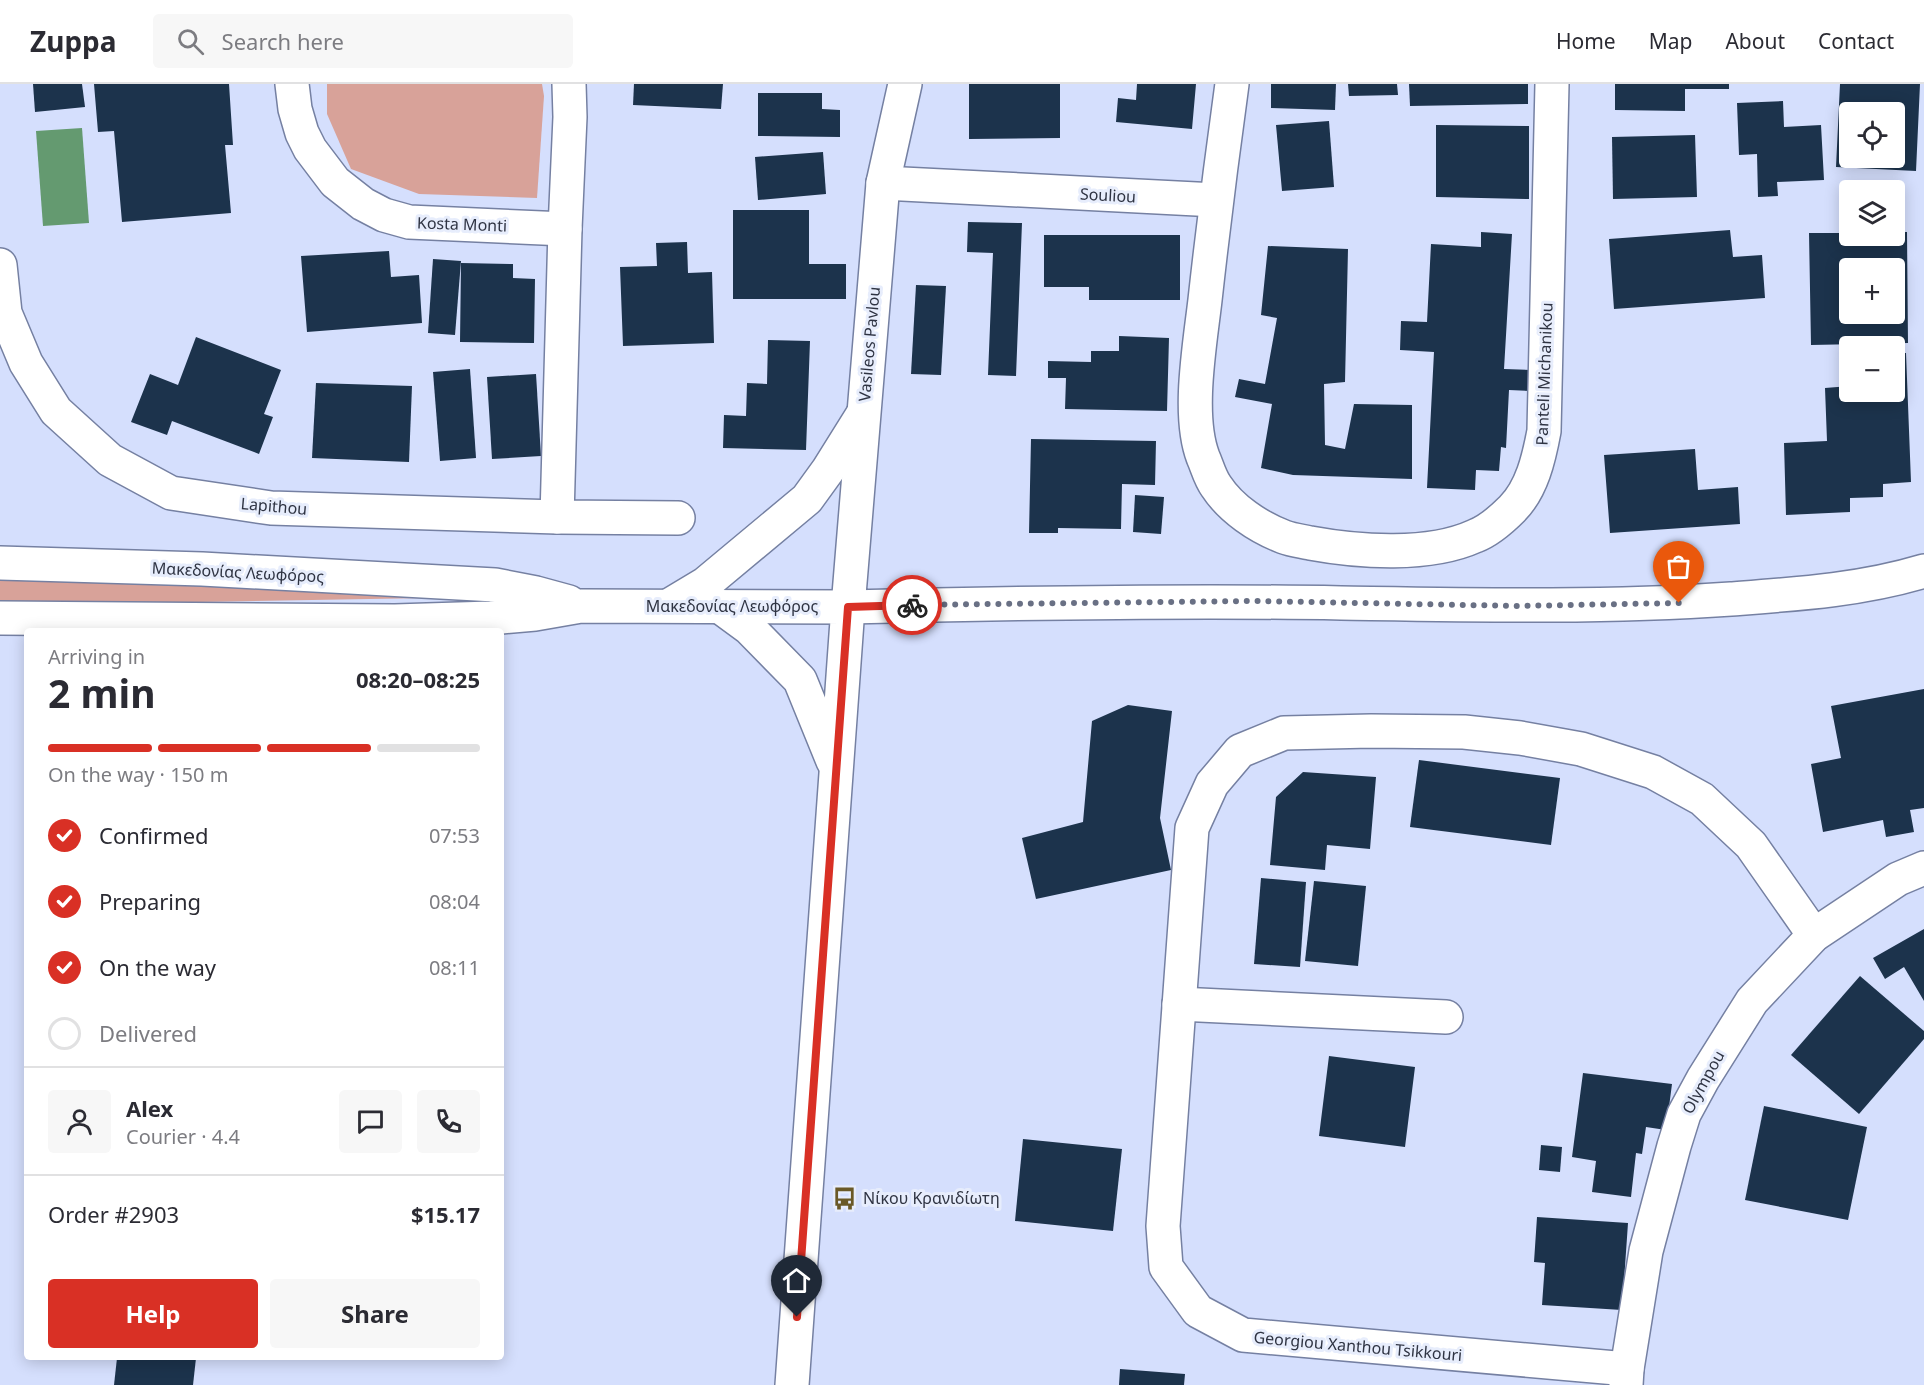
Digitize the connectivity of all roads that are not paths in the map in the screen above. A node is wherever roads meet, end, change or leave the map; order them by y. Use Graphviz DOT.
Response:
graph roads {
  1 [pos="292,84"];
  2 [pos="569,84"];
  3 [pos="905,84"];
  4 [pos="1232,84"];
  5 [pos="1552,84"];
  6 [pos="883,183"];
  7 [pos="1216,200"];
  8 [pos="565,229"];
  9 [pos="0,265"];
  10 [pos="863,414"];
  11 [pos="557,517"];
  12 [pos="678,518"];
  13 [pos="0,563"];
  14 [pos="1924,571"];
  15 [pos="670,605"];
  16 [pos="581,606"];
  17 [pos="718,606"];
  18 [pos="848,607"];
  19 [pos="0,618"];
  20 [pos="836,771"];
  21 [pos="1924,868"];
  22 [pos="1814,935"];
  23 [pos="1179,1004"];
  24 [pos="1446,1017"];
  25 [pos="1626,1377"];
  26 [pos="792,1385"];
  1 -- 8 [label="street, Kosta Monti"];
  2 -- 8 [label="street"];
  3 -- 6 [label="street, Vasileos Pavlou"];
  4 -- 7 [label="street"];
  5 -- 7 [label="street, Panteli Michanikou"];
  6 -- 7 [label="street, Souliou"];
  6 -- 10 [label="street, Vasileos Pavlou"];
  8 -- 11 [label="street"];
  9 -- 11 [label="street, Lapithou"];
  10 -- 15 [label="street"];
  10 -- 18 [label="street, Vasileos Pavlou"];
  11 -- 12 [label="street, Lapithou"];
  13 -- 16 [label="street, Μακεδονίας Λεωφόρος"];
  14 -- 18 [label="street, Μακεδονίας Λεωφόρος"];
  15 -- 16 [label="street, Μακεδονίας Λεωφόρος"];
  15 -- 17 [label="street, Μακεδονίας Λεωφόρος"];
  16 -- 19 [label="street, Μακεδονίας Λεωφόρος"];
  17 -- 18 [label="street, Μακεδονίας Λεωφόρος"];
  17 -- 20 [label="street"];
  18 -- 20 [label="street, Vasileos Pavlou"];
  20 -- 26 [label="street, Vasileos Pavlou"];
  21 -- 22 [label="street, Olympou"];
  22 -- 23 [label="street, Georgiou Xanthou Tsikkouri"];
  22 -- 25 [label="street, Olympou"];
  23 -- 24 [label="street"];
  23 -- 25 [label="street, Georgiou Xanthou Tsikkouri"];
}
